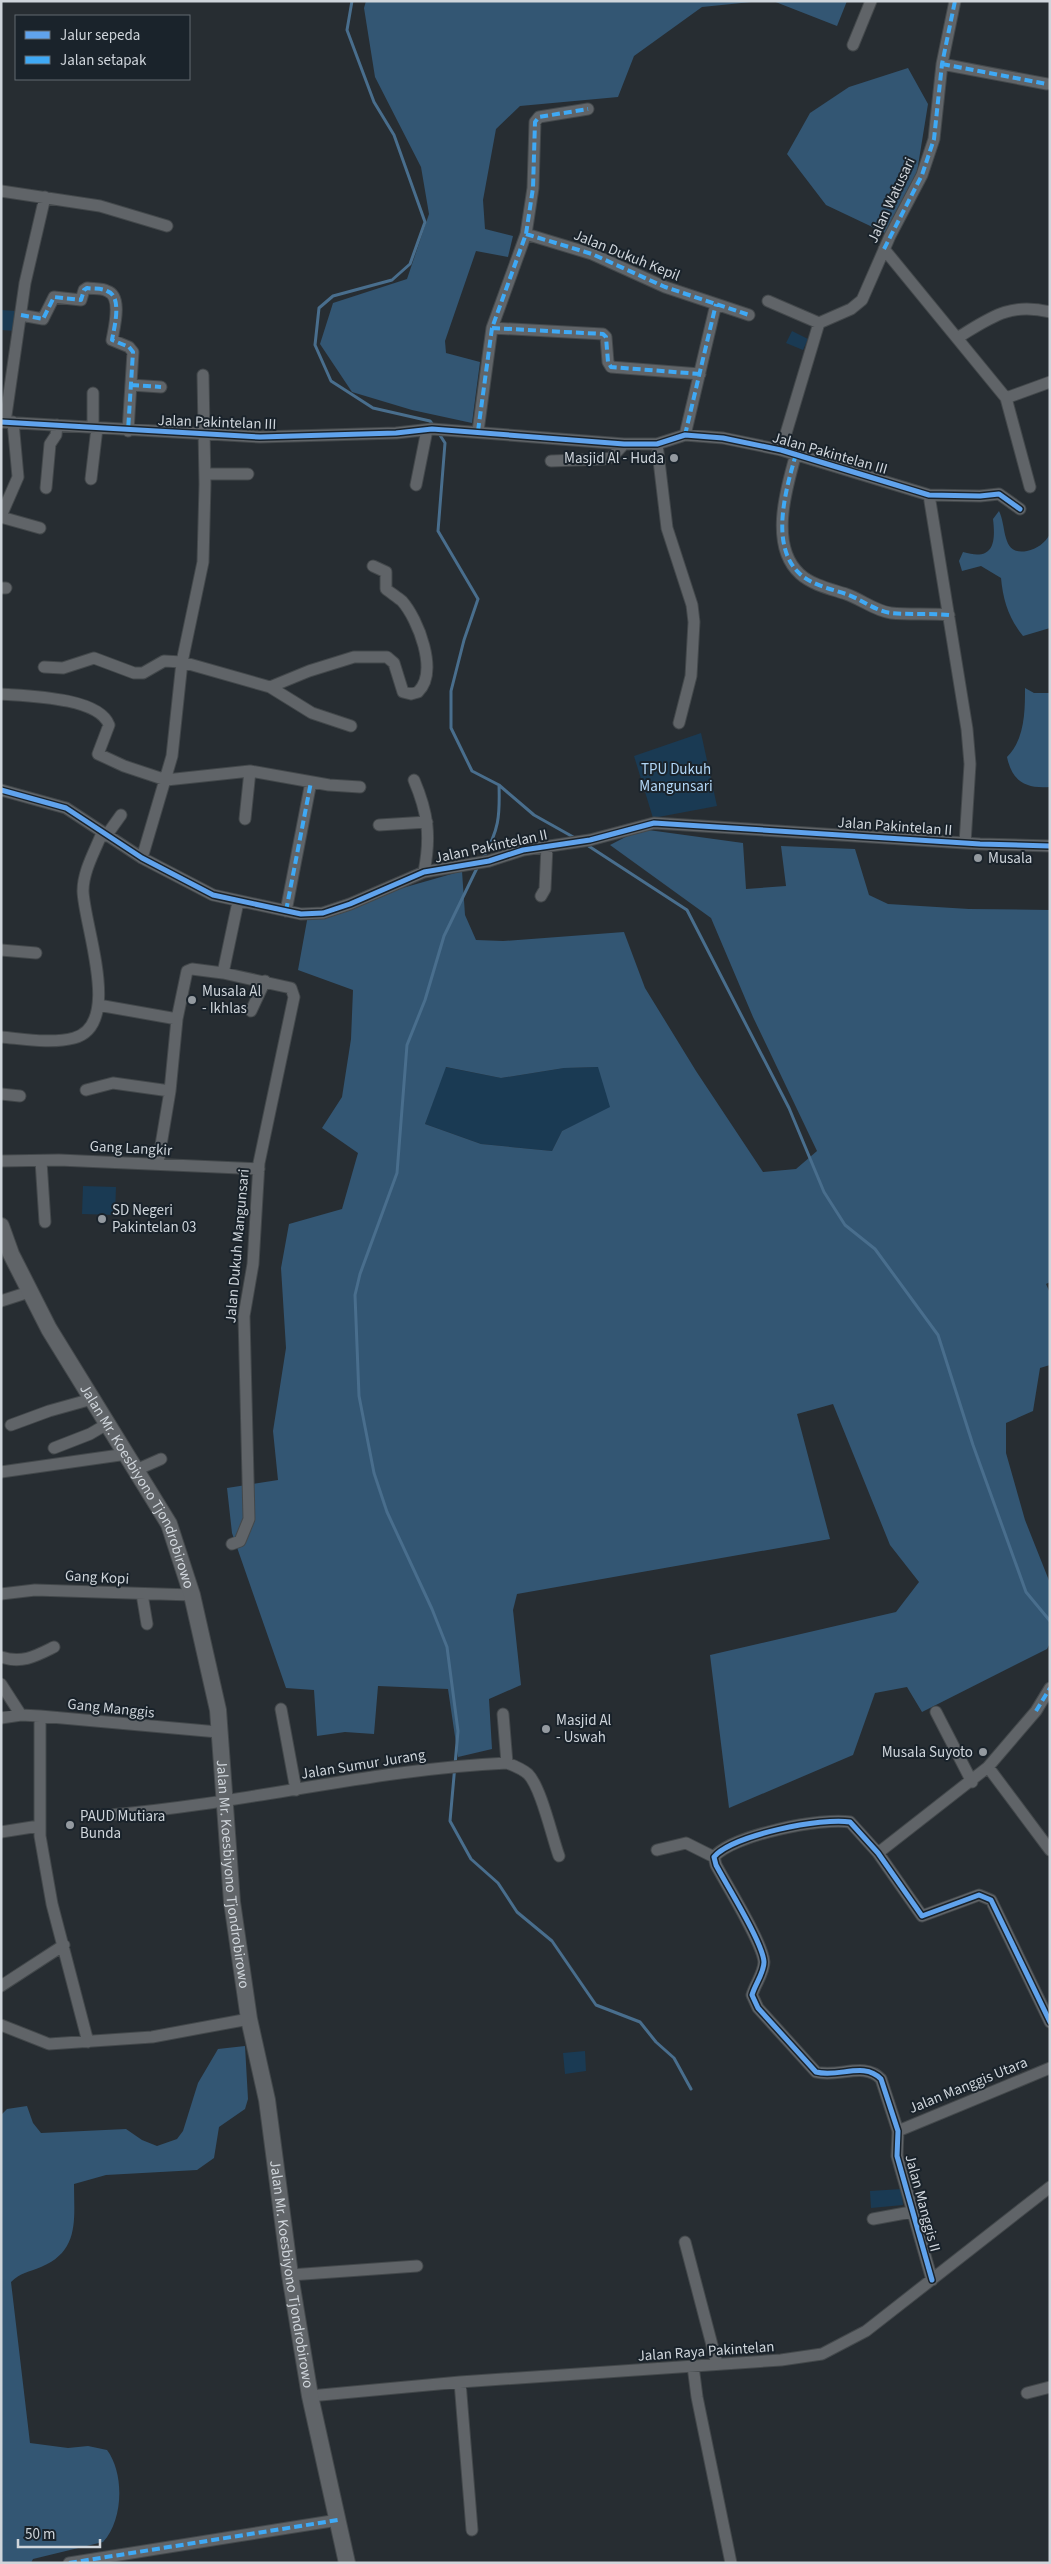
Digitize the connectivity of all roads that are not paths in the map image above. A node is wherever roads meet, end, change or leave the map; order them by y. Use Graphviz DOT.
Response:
graph roads {
  1 [pos="871,1"];
  2 [pos="955,1"];
  3 [pos="853,45"];
  4 [pos="942,64"];
  5 [pos="1047,84"];
  6 [pos="588,109"];
  7 [pos="1,191"];
  8 [pos="45,197"];
  9 [pos="166,226"];
  10 [pos="526,234"];
  11 [pos="884,249"];
  12 [pos="768,301"];
  13 [pos="716,304"];
  14 [pos="1050,312"];
  15 [pos="21,315"];
  16 [pos="749,315"];
  17 [pos="819,322"];
  18 [pos="492,328"];
  19 [pos="957,338"];
  20 [pos="700,374"];
  21 [pos="203,375"];
  22 [pos="1050,382"];
  23 [pos="131,385"];
  24 [pos="161,387"];
  25 [pos="93,393"];
  26 [pos="1006,398"];
  27 [pos="7,422"];
  28 [pos="57,425"];
  29 [pos="95,427"];
  30 [pos="430,429"];
  31 [pos="128,431"];
  32 [pos="478,431"];
  33 [pos="203,434"];
  34 [pos="685,435"];
  35 [pos="624,444"];
  36 [pos="657,444"];
  37 [pos="781,450"];
  38 [pos="796,454"];
  39 [pos="551,461"];
  40 [pos="205,474"];
  41 [pos="248,474"];
  42 [pos="91,479"];
  43 [pos="416,485"];
  44 [pos="1030,487"];
  45 [pos="46,488"];
  46 [pos="929,495"];
  47 [pos="1020,508"];
  48 [pos="1,517"];
  49 [pos="40,528"];
  50 [pos="373,566"];
  51 [pos="949,615"];
  52 [pos="182,662"];
  53 [pos="44,667"];
  54 [pos="270,687"];
  55 [pos="1,694"];
  56 [pos="679,723"];
  57 [pos="352,726"];
  58 [pos="250,771"];
  59 [pos="166,780"];
  60 [pos="414,780"];
  61 [pos="311,782"];
  62 [pos="360,787"];
  63 [pos="1,790"];
  64 [pos="121,815"];
  65 [pos="245,818"];
  66 [pos="427,822"];
  67 [pos="379,825"];
  68 [pos="104,834"];
  69 [pos="964,843"];
  70 [pos="547,846"];
  71 [pos="1050,846"];
  72 [pos="142,858"];
  73 [pos="424,872"];
  74 [pos="541,896"];
  75 [pos="238,902"];
  76 [pos="286,911"];
  77 [pos="1,950"];
  78 [pos="36,954"];
  79 [pos="222,973"];
  80 [pos="265,982"];
  81 [pos="98,1005"];
  82 [pos="251,1011"];
  83 [pos="177,1018"];
  84 [pos="1,1037"];
  85 [pos="86,1090"];
  86 [pos="170,1091"];
  87 [pos="1,1094"];
  88 [pos="20,1096"];
  89 [pos="1,1161"];
  90 [pos="41,1161"];
  91 [pos="158,1163"];
  92 [pos="259,1169"];
  93 [pos="45,1222"];
  94 [pos="1,1226"];
  95 [pos="29,1292"];
  96 [pos="1,1301"];
  97 [pos="92,1399"];
  98 [pos="107,1424"];
  99 [pos="11,1425"];
  100 [pos="54,1448"];
  101 [pos="127,1454"];
  102 [pos="161,1459"];
  103 [pos="136,1470"];
  104 [pos="1,1472"];
  105 [pos="232,1544"];
  106 [pos="1,1594"];
  107 [pos="142,1594"];
  108 [pos="192,1595"];
  109 [pos="146,1624"];
  110 [pos="54,1647"];
  111 [pos="1,1657"];
  112 [pos="1,1684"];
  113 [pos="1050,1688"];
  114 [pos="281,1709"];
  115 [pos="936,1712"];
  116 [pos="503,1714"];
  117 [pos="21,1715"];
  118 [pos="40,1716"];
  119 [pos="1,1718"];
  120 [pos="218,1732"];
  121 [pos="507,1763"];
  122 [pos="988,1767"];
  123 [pos="972,1782"];
  124 [pos="296,1790"];
  125 [pos="224,1800"];
  126 [pos="109,1815"];
  127 [pos="39,1826"];
  128 [pos="1,1832"];
  129 [pos="657,1850"];
  130 [pos="1050,1850"];
  131 [pos="878,1853"];
  132 [pos="558,1856"];
  133 [pos="714,1857"];
  134 [pos="64,1945"];
  135 [pos="1,1986"];
  136 [pos="249,2019"];
  137 [pos="1050,2022"];
  138 [pos="1,2025"];
  139 [pos="88,2042"];
  140 [pos="1050,2068"];
  141 [pos="898,2132"];
  142 [pos="1050,2187"];
  143 [pos="911,2212"];
  144 [pos="873,2219"];
  145 [pos="685,2242"];
  146 [pos="417,2266"];
  147 [pos="290,2275"];
  148 [pos="932,2280"];
  149 [pos="717,2364"];
  150 [pos="693,2366"];
  151 [pos="460,2382"];
  152 [pos="1050,2387"];
  153 [pos="1027,2393"];
  154 [pos="310,2396"];
  155 [pos="338,2520"];
  156 [pos="472,2530"];
  157 [pos="130,2558"];
  158 [pos="70,2563"];
  159 [pos="347,2563"];
  160 [pos="731,2563"];
  1 -- 3 [label="street"];
  2 -- 4 [label="street, Jalan Watusari"];
  4 -- 5 [label="street"];
  4 -- 11 [label="street, Jalan Watusari"];
  6 -- 10 [label="street"];
  7 -- 8 [label="street"];
  8 -- 9 [label="street"];
  8 -- 15 [label="street"];
  10 -- 13 [label="street, Jalan Dukuh Kepil"];
  10 -- 18 [label="street"];
  11 -- 17 [label="street, Jalan Watusari"];
  11 -- 19 [label="street"];
  12 -- 17 [label="street"];
  13 -- 16 [label="street, Jalan Dukuh Kepil"];
  13 -- 20 [label="street"];
  14 -- 19 [label="street"];
  15 -- 23 [label="street"];
  15 -- 27 [label="street"];
  17 -- 37 [label="street"];
  18 -- 20 [label="street"];
  18 -- 32 [label="street"];
  19 -- 26 [label="street"];
  20 -- 34 [label="street"];
  21 -- 33 [label="street"];
  22 -- 26 [label="street"];
  23 -- 24 [label="street"];
  23 -- 31 [label="street"];
  25 -- 29 [label="street"];
  26 -- 44 [label="street"];
  27 -- 28 [label="street, Jalan Pakintelan III"];
  27 -- 48 [label="street"];
  28 -- 29 [label="street, Jalan Pakintelan III"];
  28 -- 45 [label="street"];
  29 -- 31 [label="street, Jalan Pakintelan III"];
  29 -- 42 [label="street"];
  30 -- 32 [label="street, Jalan Pakintelan III"];
  30 -- 33 [label="street, Jalan Pakintelan III"];
  30 -- 43 [label="street"];
  31 -- 33 [label="street, Jalan Pakintelan III"];
  32 -- 35 [label="street, Jalan Pakintelan III"];
  33 -- 40 [label="street"];
  34 -- 36 [label="street, Jalan Pakintelan III"];
  34 -- 37 [label="street, Jalan Pakintelan III"];
  35 -- 36 [label="street, Jalan Pakintelan III"];
  35 -- 39 [label="street"];
  36 -- 56 [label="street"];
  37 -- 38 [label="street, Jalan Pakintelan III"];
  38 -- 46 [label="street, Jalan Pakintelan III"];
  38 -- 51 [label="street"];
  40 -- 41 [label="street"];
  40 -- 52 [label="street"];
  46 -- 47 [label="street, Jalan Pakintelan III"];
  46 -- 51 [label="street"];
  48 -- 49 [label="street"];
  50 -- 54 [label="street"];
  51 -- 69 [label="street"];
  52 -- 53 [label="street"];
  52 -- 54 [label="street"];
  52 -- 59 [label="street"];
  54 -- 57 [label="street"];
  55 -- 59 [label="street"];
  58 -- 59 [label="street"];
  58 -- 61 [label="street"];
  58 -- 65 [label="street"];
  59 -- 72 [label="street"];
  60 -- 66 [label="street"];
  61 -- 62 [label="street"];
  61 -- 76 [label="street"];
  63 -- 68 [label="street, Jalan Pakintelan II"];
  64 -- 68 [label="street"];
  66 -- 67 [label="street"];
  66 -- 73 [label="street"];
  68 -- 72 [label="street, Jalan Pakintelan II"];
  68 -- 81 [label="street"];
  69 -- 70 [label="street, Jalan Pakintelan II"];
  69 -- 71 [label="street, Jalan Pakintelan II"];
  70 -- 73 [label="street, Jalan Pakintelan II"];
  70 -- 74 [label="street"];
  72 -- 75 [label="street, Jalan Pakintelan II"];
  73 -- 76 [label="street, Jalan Pakintelan II"];
  75 -- 76 [label="street, Jalan Pakintelan II"];
  75 -- 79 [label="street"];
  77 -- 78 [label="street"];
  79 -- 80 [label="street, Jalan Dukuh Mangunsari"];
  79 -- 83 [label="street, Jalan Dukuh Mangunsari"];
  80 -- 82 [label="street"];
  80 -- 92 [label="street, Jalan Dukuh Mangunsari"];
  81 -- 83 [label="street"];
  81 -- 84 [label="street"];
  83 -- 86 [label="street, Jalan Dukuh Mangunsari"];
  85 -- 86 [label="street"];
  86 -- 91 [label="street, Jalan Dukuh Mangunsari"];
  87 -- 88 [label="street"];
  89 -- 90 [label="street, Gang Langkir"];
  90 -- 91 [label="street, Gang Langkir"];
  90 -- 93 [label="street"];
  91 -- 92 [label="street, Gang Langkir"];
  92 -- 105 [label="street, Jalan Dukuh Mangunsari"];
  94 -- 95 [label="main road, Jalan Mr. Koesbiyono Tjondrobirowo"];
  95 -- 96 [label="street"];
  95 -- 97 [label="main road, Jalan Mr. Koesbiyono Tjondrobirowo"];
  97 -- 98 [label="main road, Jalan Mr. Koesbiyono Tjondrobirowo"];
  97 -- 99 [label="street"];
  98 -- 100 [label="street"];
  98 -- 101 [label="main road, Jalan Mr. Koesbiyono Tjondrobirowo"];
  101 -- 103 [label="main road, Jalan Mr. Koesbiyono Tjondrobirowo"];
  101 -- 104 [label="street"];
  102 -- 103 [label="street"];
  103 -- 108 [label="main road, Jalan Mr. Koesbiyono Tjondrobirowo"];
  106 -- 107 [label="street, Gang Kopi"];
  107 -- 108 [label="street, Gang Kopi"];
  107 -- 109 [label="street"];
  108 -- 120 [label="main road, Jalan Mr. Koesbiyono Tjondrobirowo"];
  110 -- 111 [label="street"];
  112 -- 117 [label="street"];
  113 -- 122 [label="street"];
  114 -- 124 [label="street"];
  115 -- 123 [label="street"];
  116 -- 121 [label="street"];
  117 -- 118 [label="street, Gang Manggis"];
  117 -- 119 [label="street, Gang Manggis"];
  118 -- 120 [label="street, Gang Manggis"];
  118 -- 127 [label="street"];
  120 -- 125 [label="main road, Jalan Mr. Koesbiyono Tjondrobirowo"];
  121 -- 124 [label="street, Jalan Sumur Jurang"];
  121 -- 132 [label="street"];
  122 -- 123 [label="street"];
  122 -- 130 [label="street"];
  123 -- 131 [label="street"];
  124 -- 125 [label="street, Jalan Sumur Jurang"];
  125 -- 126 [label="street, Jalan Sumur Jurang"];
  125 -- 136 [label="main road, Jalan Mr. Koesbiyono Tjondrobirowo"];
  127 -- 128 [label="street"];
  127 -- 134 [label="street"];
  129 -- 133 [label="street"];
  131 -- 133 [label="street"];
  131 -- 137 [label="street"];
  133 -- 141 [label="street, Jalan Manggis II"];
  134 -- 135 [label="street"];
  134 -- 139 [label="street"];
  136 -- 139 [label="street"];
  136 -- 147 [label="main road, Jalan Mr. Koesbiyono Tjondrobirowo"];
  138 -- 139 [label="street"];
  140 -- 141 [label="street, Jalan Manggis Utara"];
  141 -- 143 [label="street, Jalan Manggis II"];
  142 -- 148 [label="street, Jalan Raya Pakintelan"];
  143 -- 144 [label="street"];
  143 -- 148 [label="street, Jalan Manggis II"];
  145 -- 149 [label="street"];
  146 -- 147 [label="street"];
  147 -- 154 [label="main road, Jalan Mr. Koesbiyono Tjondrobirowo"];
  148 -- 149 [label="street, Jalan Raya Pakintelan"];
  149 -- 150 [label="street, Jalan Raya Pakintelan"];
  150 -- 151 [label="street, Jalan Raya Pakintelan"];
  150 -- 160 [label="street"];
  151 -- 154 [label="street, Jalan Raya Pakintelan"];
  151 -- 156 [label="street"];
  152 -- 153 [label="street"];
  154 -- 155 [label="main road, Jalan Mr. Koesbiyono Tjondrobirowo"];
  155 -- 157 [label="street"];
  155 -- 159 [label="main road, Jalan Mr. Koesbiyono Tjondrobirowo"];
  157 -- 158 [label="street"];
}
